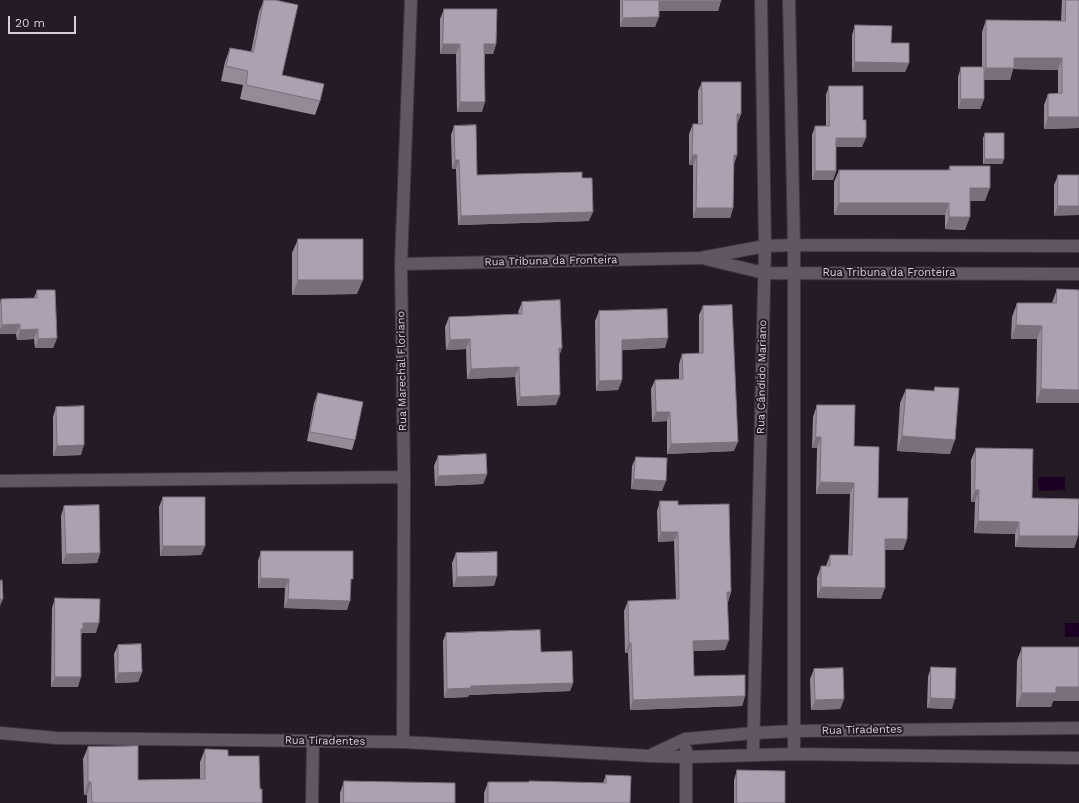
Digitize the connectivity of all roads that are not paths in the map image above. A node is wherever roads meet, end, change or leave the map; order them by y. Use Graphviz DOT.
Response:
graph roads {
  1 [pos="411,0"];
  2 [pos="761,0"];
  3 [pos="789,0"];
  4 [pos="794,244"];
  5 [pos="765,246"];
  6 [pos="1079,246"];
  7 [pos="701,258"];
  8 [pos="401,264"];
  9 [pos="794,272"];
  10 [pos="764,273"];
  11 [pos="1079,274"];
  12 [pos="404,477"];
  13 [pos="0,481"];
  14 [pos="1079,728"];
  15 [pos="795,731"];
  16 [pos="754,732"];
  17 [pos="0,733"];
  18 [pos="686,739"];
  19 [pos="313,741"];
  20 [pos="403,742"];
  21 [pos="794,754"];
  22 [pos="753,755"];
  23 [pos="650,756"];
  24 [pos="686,757"];
  25 [pos="1079,758"];
  26 [pos="312,803"];
  27 [pos="686,803"];
  1 -- 8 [label="street, Rua Marechal Floriano"];
  2 -- 5 [label="street, Rua Cândido Mariano"];
  3 -- 4 [label="street"];
  4 -- 5 [label="street, Rua Tribuna da Fronteira"];
  4 -- 6 [label="street, Rua Tribuna da Fronteira"];
  4 -- 9 [label="street"];
  5 -- 7 [label="street, Rua Tribuna da Fronteira"];
  5 -- 10 [label="street, Rua Cândido Mariano"];
  7 -- 8 [label="street, Rua Tribuna da Fronteira"];
  7 -- 10 [label="street, Rua Tribuna da Fronteira"];
  8 -- 12 [label="street, Rua Marechal Floriano"];
  9 -- 10 [label="street, Rua Tribuna da Fronteira"];
  9 -- 11 [label="street, Rua Tribuna da Fronteira"];
  9 -- 15 [label="street"];
  10 -- 16 [label="street, Rua Cândido Mariano"];
  12 -- 13 [label="street"];
  12 -- 20 [label="street, Rua Marechal Floriano"];
  14 -- 15 [label="street, Rua Tiradentes"];
  15 -- 16 [label="street, Rua Tiradentes"];
  15 -- 21 [label="street"];
  16 -- 18 [label="street, Rua Tiradentes"];
  16 -- 22 [label="street, Rua Cândido Mariano"];
  17 -- 19 [label="street, Rua Tiradentes"];
  18 -- 23 [label="street, Rua Tiradentes"];
  18 -- 24 [label="street"];
  19 -- 20 [label="street, Rua Tiradentes"];
  19 -- 26 [label="street"];
  20 -- 23 [label="street, Rua Tiradentes"];
  21 -- 22 [label="street, Rua Tiradentes"];
  21 -- 25 [label="street, Rua Tiradentes"];
  22 -- 24 [label="street, Rua Tiradentes"];
  23 -- 24 [label="street, Rua Tiradentes"];
  24 -- 27 [label="street"];
}
